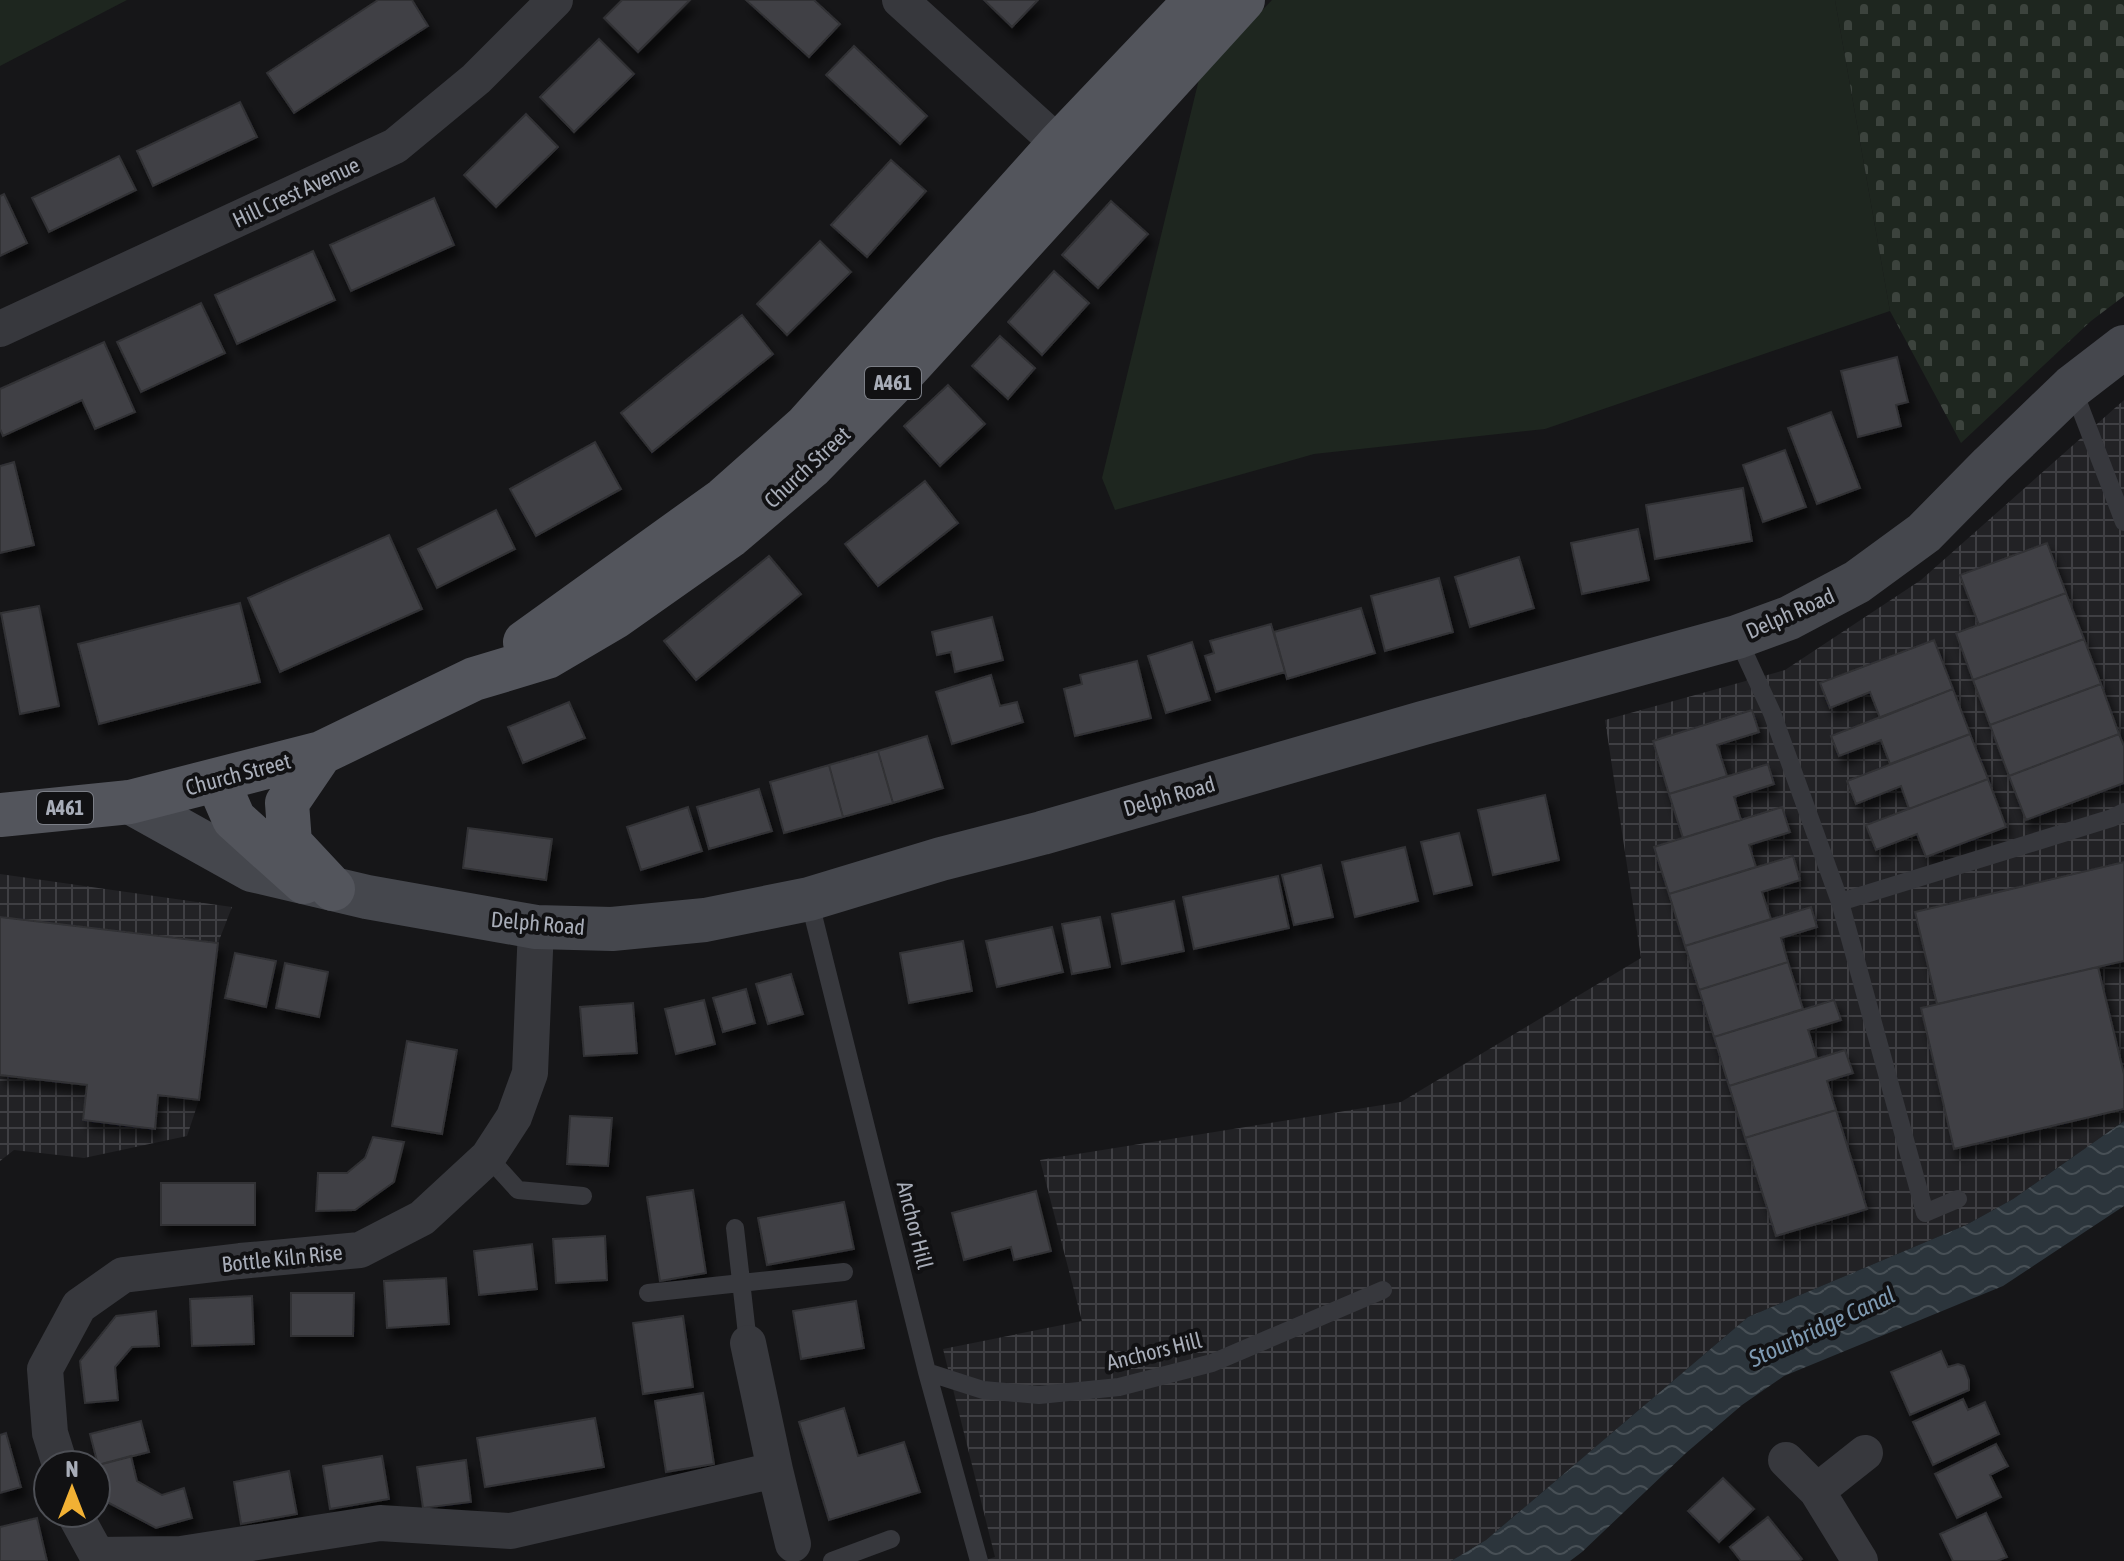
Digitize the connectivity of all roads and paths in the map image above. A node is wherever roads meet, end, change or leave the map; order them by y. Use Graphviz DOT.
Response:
graph roads {
  1 [pos="555,0"];
  2 [pos="900,0"];
  3 [pos="1196,0"];
  4 [pos="1243,0"];
  5 [pos="1059,144"];
  6 [pos="0,329"];
  7 [pos="2124,347"];
  8 [pos="2072,387"];
  9 [pos="2124,522"];
  10 [pos="1737,637"];
  11 [pos="474,679"];
  12 [pos="321,753"];
  13 [pos="217,780"];
  14 [pos="130,802"];
  15 [pos="2124,812"];
  16 [pos="0,815"];
  17 [pos="318,886"];
  18 [pos="809,899"];
  19 [pos="1840,902"];
  20 [pos="536,927"];
  21 [pos="488,1157"];
  22 [pos="583,1196"];
  23 [pos="1958,1199"];
  24 [pos="735,1228"];
  25 [pos="844,1272"];
  26 [pos="740,1285"];
  27 [pos="1383,1290"];
  28 [pos="648,1293"];
  29 [pos="748,1343"];
  30 [pos="927,1372"];
  31 [pos="55,1449"];
  32 [pos="1865,1453"];
  33 [pos="1786,1460"];
  34 [pos="775,1470"];
  35 [pos="1817,1491"];
  36 [pos="83,1529"];
  37 [pos="891,1539"];
  38 [pos="796,1552"];
  39 [pos="832,1561"];
  40 [pos="979,1561"];
  41 [pos="1860,1561"];
  1 -- 6 [label="street, Hill Crest Avenue"];
  2 -- 5 [label="street"];
  3 -- 5 [label="main road, Church Street / A461"];
  4 -- 11 [label="main road, Church Street / A461"];
  5 -- 11 [label="main road, Church Street / A461"];
  7 -- 8 [label="main road, Delph Road"];
  8 -- 9 [label="lane"];
  8 -- 10 [label="main road, Delph Road"];
  10 -- 18 [label="main road, Delph Road"];
  10 -- 19 [label="lane"];
  11 -- 12 [label="main road, Church Street / A461"];
  12 -- 13 [label="main road, Church Street / A461"];
  12 -- 17 [label="main road"];
  13 -- 14 [label="main road, Church Street / A461"];
  13 -- 17 [label="main road"];
  14 -- 16 [label="main road, A461"];
  14 -- 17 [label="main road, Delph Road"];
  15 -- 19 [label="lane"];
  17 -- 20 [label="main road, Delph Road"];
  18 -- 20 [label="main road, Delph Road"];
  18 -- 30 [label="lane, Anchor Hill"];
  19 -- 23 [label="lane"];
  20 -- 21 [label="street, Bottle Kiln Rise"];
  21 -- 22 [label="lane"];
  21 -- 31 [label="street, Bottle Kiln Rise"];
  24 -- 26 [label="lane"];
  25 -- 26 [label="lane"];
  26 -- 28 [label="lane"];
  26 -- 29 [label="lane"];
  27 -- 30 [label="lane, Anchors Hill"];
  29 -- 34 [label="street"];
  30 -- 40 [label="lane, Anchor Hill"];
  32 -- 35 [label="street"];
  33 -- 35 [label="street"];
  34 -- 36 [label="street"];
  34 -- 38 [label="street"];
  35 -- 41 [label="street"];
  37 -- 39 [label="lane"];
}
